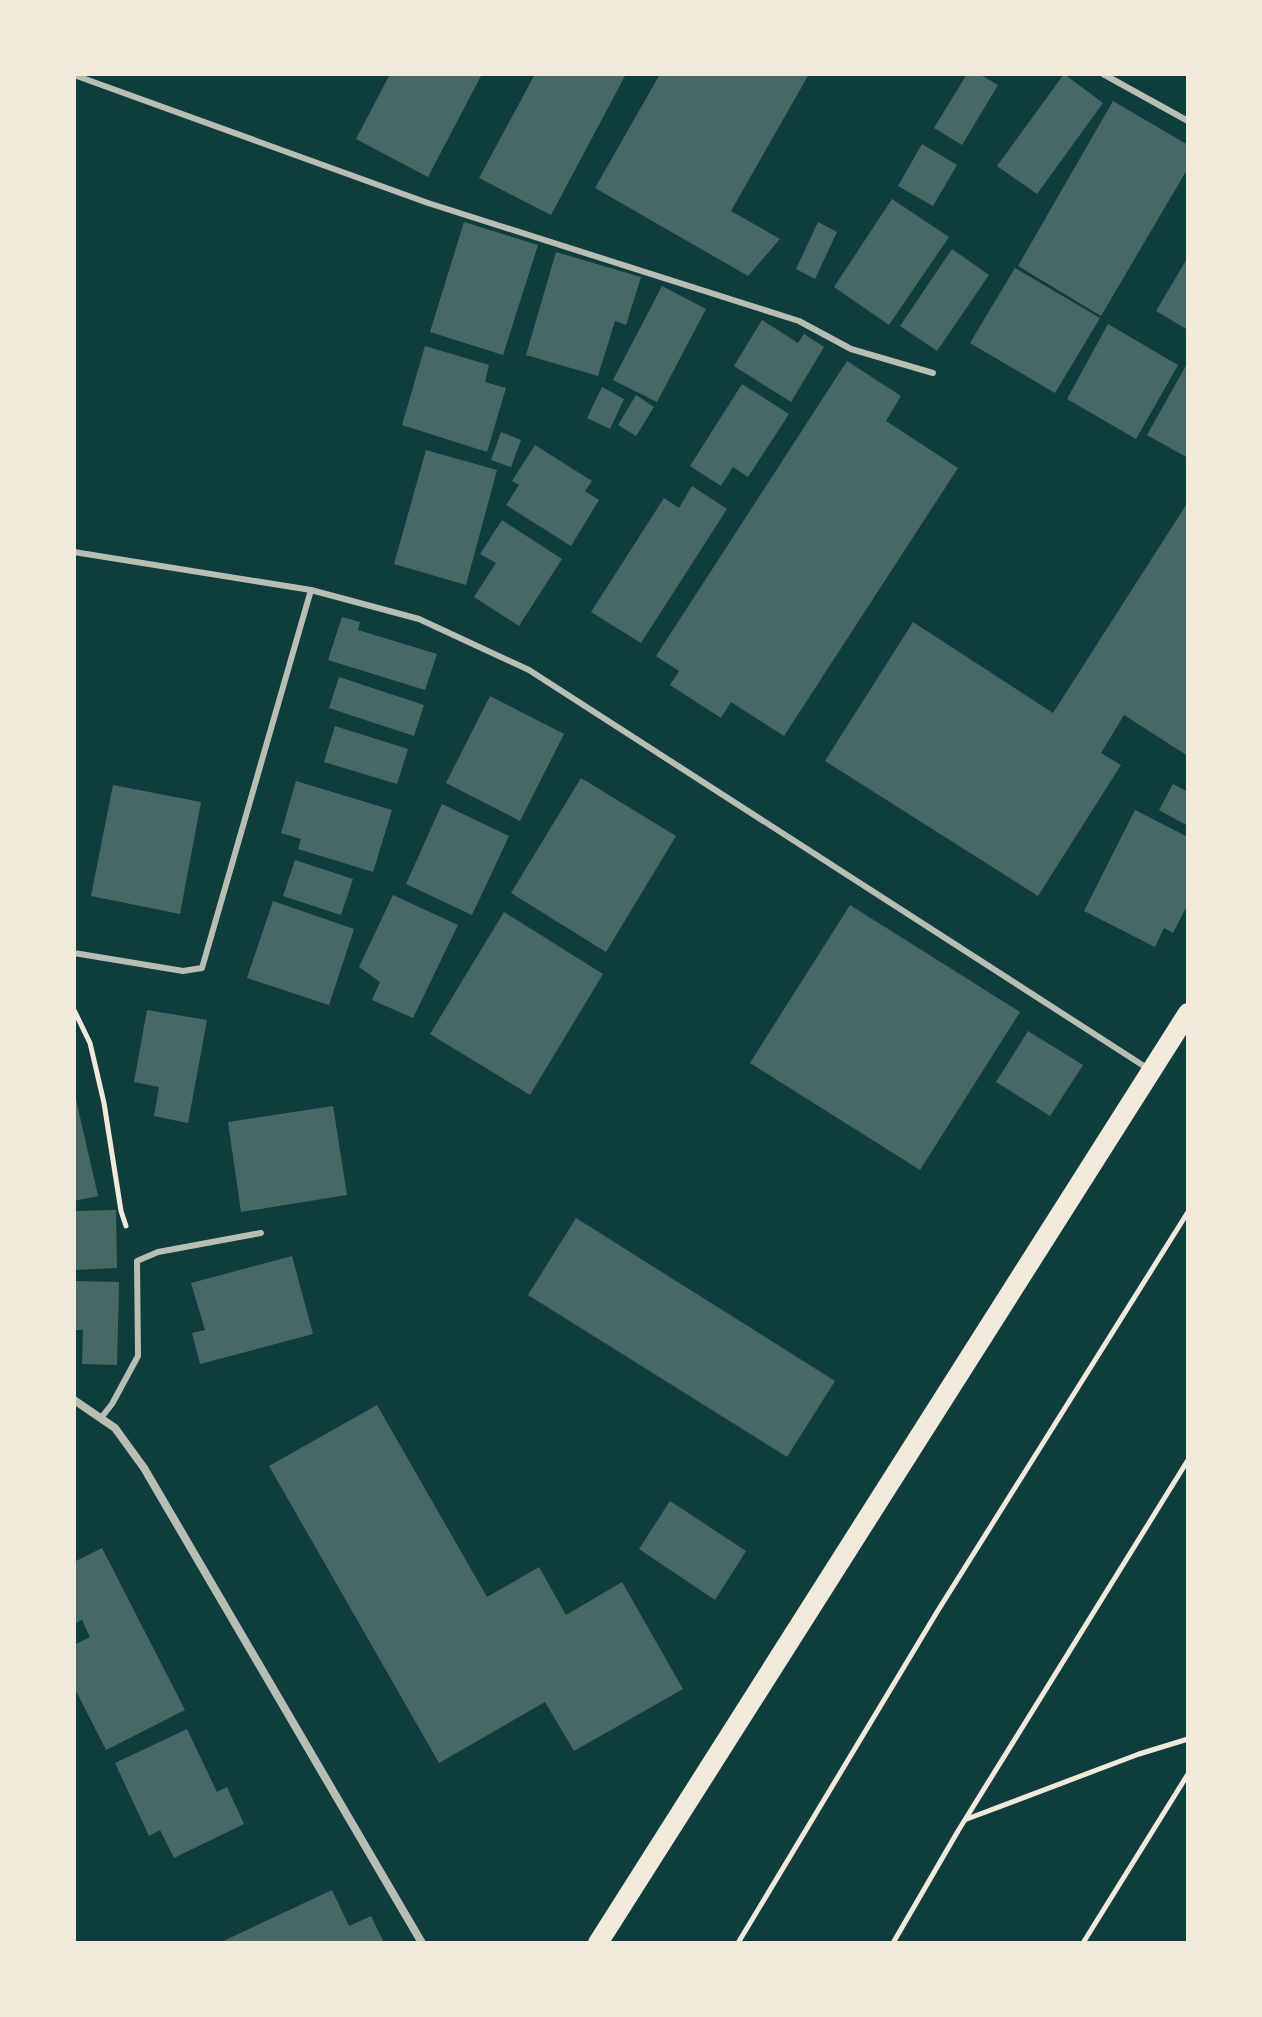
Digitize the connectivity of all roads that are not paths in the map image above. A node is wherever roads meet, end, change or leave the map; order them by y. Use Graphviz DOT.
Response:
graph roads {
  1 [pos="1103,74"];
  2 [pos="74,75"];
  3 [pos="1188,121"];
  4 [pos="933,373"];
  5 [pos="74,552"];
  6 [pos="311,590"];
  7 [pos="74,953"];
  8 [pos="1188,1013"];
  9 [pos="1152,1071"];
  10 [pos="261,1233"];
  11 [pos="74,1400"];
  12 [pos="101,1418"];
  13 [pos="422,1943"];
  14 [pos="598,1943"];
  1 -- 3 [label="lane"];
  2 -- 4 [label="lane"];
  5 -- 6 [label="lane"];
  6 -- 7 [label="lane"];
  6 -- 9 [label="lane"];
  8 -- 9 [label="main road"];
  9 -- 14 [label="main road"];
  10 -- 12 [label="lane"];
  11 -- 12 [label="street"];
  12 -- 13 [label="street"];
}
